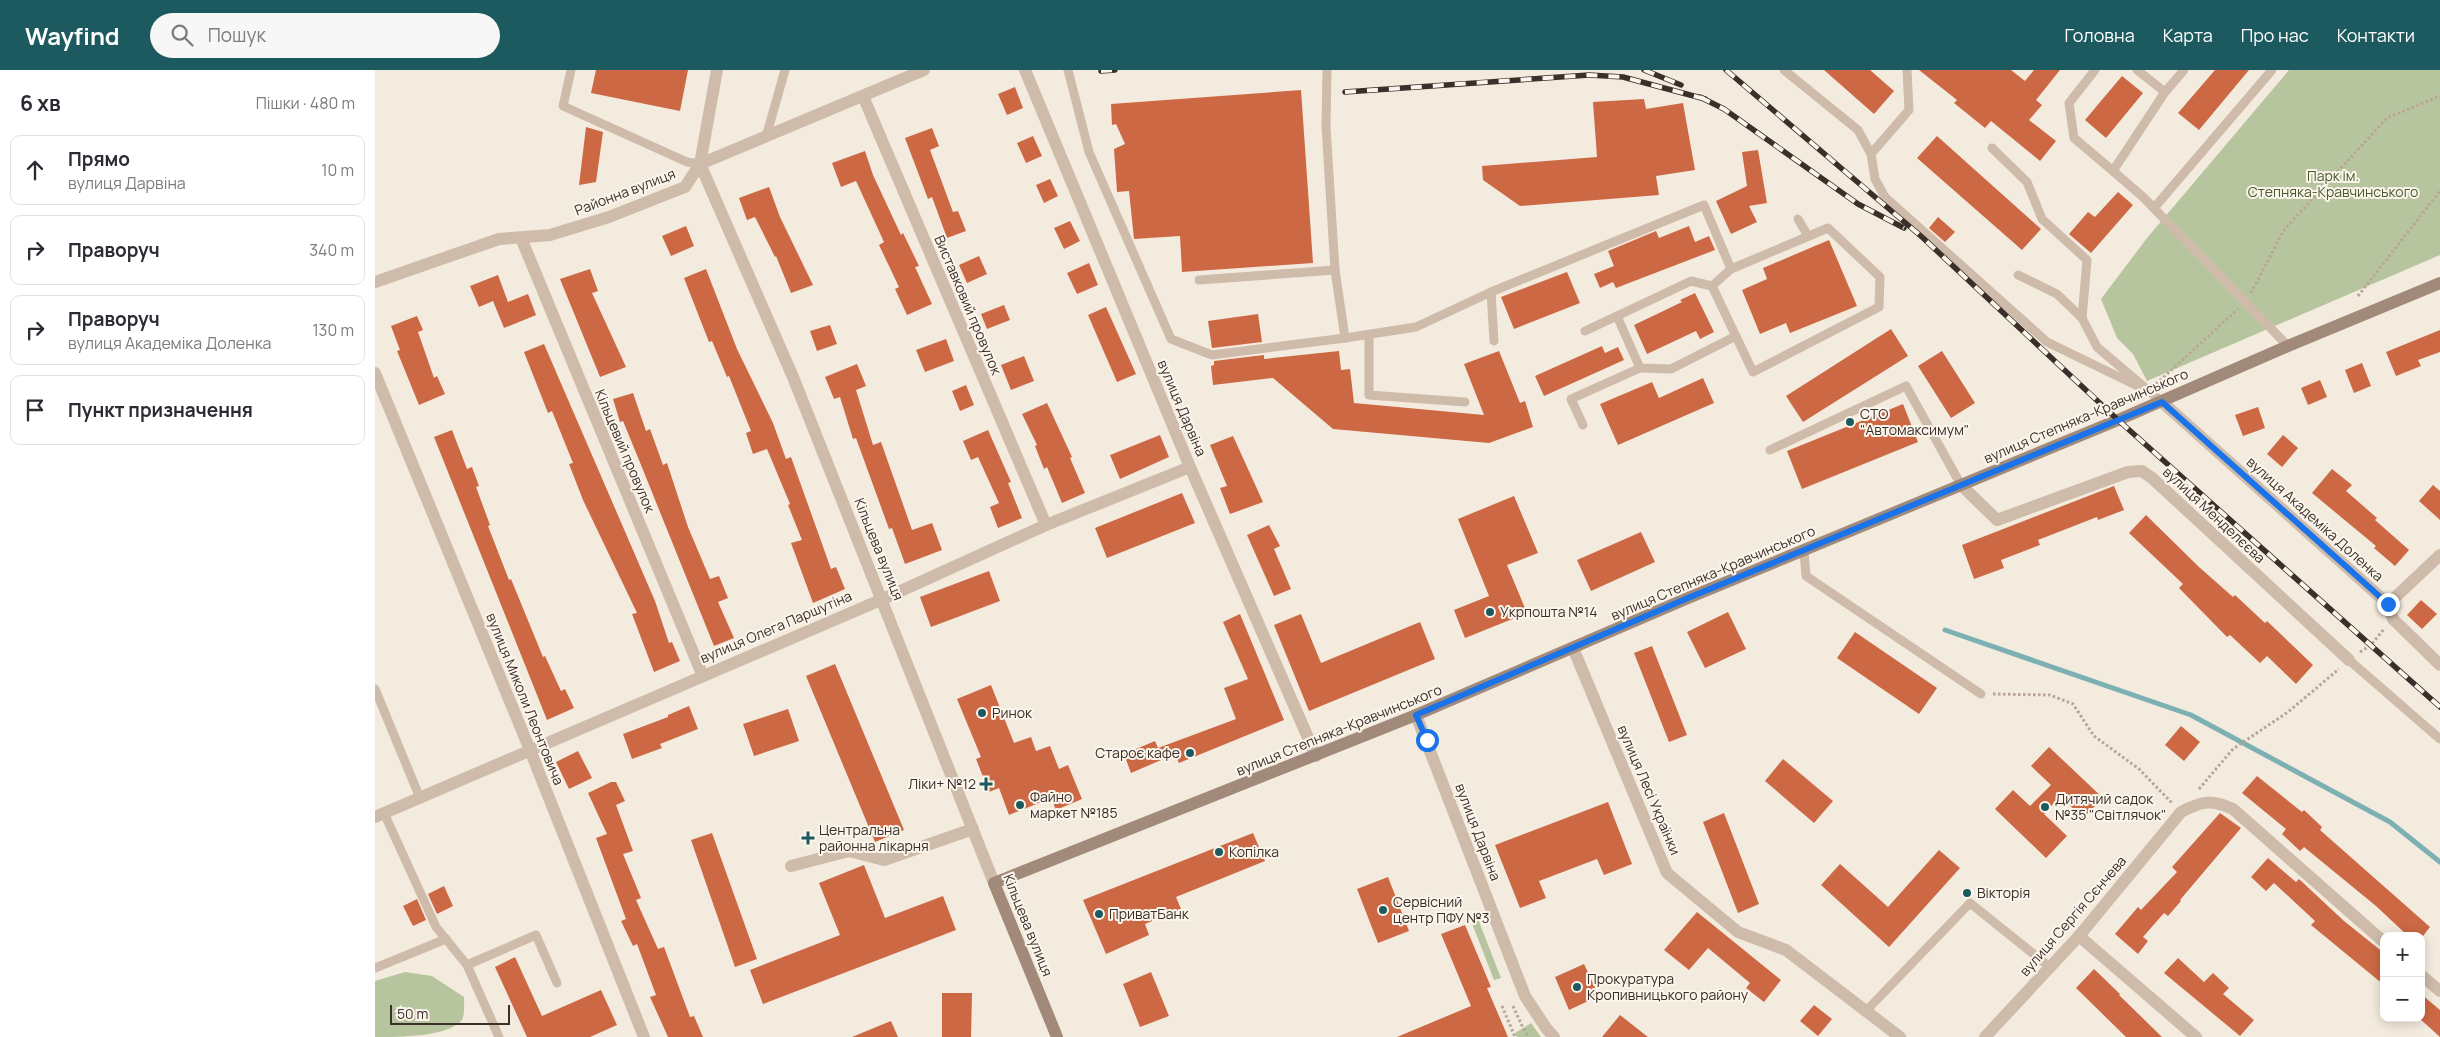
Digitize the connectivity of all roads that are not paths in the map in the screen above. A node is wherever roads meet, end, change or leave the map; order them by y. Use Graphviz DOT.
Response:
graph roads {
  1 [pos="571,70"];
  2 [pos="717,70"];
  3 [pos="785,70"];
  4 [pos="924,70"];
  5 [pos="1025,70"];
  6 [pos="1068,70"];
  7 [pos="1327,70"];
  8 [pos="1784,70"];
  9 [pos="1907,70"];
  10 [pos="2095,70"];
  11 [pos="2137,70"];
  12 [pos="2184,70"];
  13 [pos="2272,70"];
  14 [pos="2165,92"];
  15 [pos="863,96"];
  16 [pos="766,138"];
  17 [pos="1992,148"];
  18 [pos="1871,154"];
  19 [pos="700,164"];
  20 [pos="2113,171"];
  21 [pos="2154,208"];
  22 [pos="1798,219"];
  23 [pos="1808,236"];
  24 [pos="521,238"];
  25 [pos="1731,269"];
  26 [pos="1335,270"];
  27 [pos="2018,275"];
  28 [pos="1199,280"];
  29 [pos="375,282"];
  30 [pos="2440,284"];
  31 [pos="1712,286"];
  32 [pos="1491,292"];
  33 [pos="1617,316"];
  34 [pos="2082,318"];
  35 [pos="1585,331"];
  36 [pos="1369,335"];
  37 [pos="1736,336"];
  38 [pos="1345,338"];
  39 [pos="1494,341"];
  40 [pos="2288,346"];
  41 [pos="1640,368"];
  42 [pos="375,372"];
  43 [pos="2148,392"];
  44 [pos="1465,402"];
  45 [pos="2162,402"];
  46 [pos="1583,425"];
  47 [pos="1770,450"];
  48 [pos="1190,468"];
  49 [pos="1961,485"];
  50 [pos="1046,525"];
  51 [pos="1804,551"];
  52 [pos="2440,555"];
  53 [pos="883,599"];
  54 [pos="2388,604"];
  55 [pos="1573,648"];
  56 [pos="2349,660"];
  57 [pos="2440,665"];
  58 [pos="702,674"];
  59 [pos="375,689"];
  60 [pos="1981,694"];
  61 [pos="1416,715"];
  62 [pos="2440,739"];
  63 [pos="529,750"];
  64 [pos="1316,756"];
  65 [pos="420,798"];
  66 [pos="379,815"];
  67 [pos="973,829"];
  68 [pos="791,866"];
  69 [pos="994,883"];
  70 [pos="2079,936"];
  71 [pos="2380,938"];
  72 [pos="445,939"];
  73 [pos="467,966"];
  74 [pos="375,968"];
  75 [pos="2051,968"];
  76 [pos="2423,977"];
  77 [pos="557,983"];
  78 [pos="2440,991"];
  79 [pos="1865,1012"];
  80 [pos="499,1037"];
  81 [pos="643,1037"];
  82 [pos="1057,1037"];
  83 [pos="1555,1037"];
  84 [pos="1900,1037"];
  85 [pos="1985,1037"];
  86 [pos="2196,1037"];
  1 -- 19 [label="lane"];
  2 -- 19 [label="street"];
  3 -- 16 [label="lane"];
  4 -- 15 [label="street"];
  5 -- 48 [label="street, вулиця Дарвіна"];
  6 -- 38 [label="lane"];
  7 -- 26 [label="lane"];
  8 -- 18 [label="lane"];
  9 -- 18 [label="lane"];
  10 -- 20 [label="lane"];
  11 -- 14 [label="lane"];
  12 -- 14 [label="lane"];
  13 -- 21 [label="lane"];
  14 -- 20 [label="lane"];
  15 -- 16 [label="street"];
  15 -- 50 [label="street, Виставковий провулок"];
  16 -- 19 [label="street"];
  17 -- 34 [label="lane"];
  18 -- 43 [label="lane"];
  19 -- 24 [label="street, Районна вулиця"];
  19 -- 53 [label="street, Кільцева вулиця"];
  20 -- 21 [label="lane"];
  21 -- 40 [label="lane"];
  22 -- 23 [label="lane"];
  23 -- 25 [label="lane"];
  23 -- 37 [label="lane"];
  24 -- 29 [label="street, Районна вулиця"];
  24 -- 58 [label="street, Кільцевий провулок"];
  25 -- 31 [label="lane"];
  25 -- 32 [label="lane"];
  26 -- 28 [label="lane"];
  26 -- 38 [label="lane"];
  27 -- 34 [label="lane"];
  30 -- 40 [label="main road, вулиця Степняка-Кравчинського"];
  31 -- 33 [label="lane"];
  31 -- 37 [label="lane"];
  32 -- 36 [label="lane"];
  32 -- 39 [label="lane"];
  33 -- 35 [label="lane"];
  33 -- 41 [label="lane"];
  34 -- 43 [label="lane"];
  36 -- 38 [label="lane"];
  36 -- 44 [label="lane"];
  37 -- 41 [label="lane"];
  40 -- 45 [label="main road, вулиця Степняка-Кравчинського"];
  41 -- 46 [label="lane"];
  42 -- 63 [label="street, вулиця Миколи Леонтовича"];
  43 -- 45 [label="lane"];
  45 -- 49 [label="main road, вулиця Степняка-Кравчинського"];
  45 -- 54 [label="street, вулиця Академіка Доленка"];
  47 -- 49 [label="lane"];
  48 -- 50 [label="street, вулиця Олега Паршутіна"];
  48 -- 64 [label="street, вулиця Дарвіна"];
  49 -- 51 [label="main road, вулиця Степняка-Кравчинського"];
  49 -- 56 [label="street, вулиця Менделєєва"];
  50 -- 53 [label="street, вулиця Олега Паршутіна"];
  51 -- 55 [label="main road, вулиця Степняка-Кравчинського"];
  51 -- 60 [label="lane"];
  52 -- 54 [label="street"];
  53 -- 58 [label="street, вулиця Олега Паршутіна"];
  53 -- 67 [label="street, Кільцева вулиця"];
  54 -- 57 [label="street"];
  55 -- 61 [label="main road, вулиця Степняка-Кравчинського"];
  55 -- 79 [label="street, вулиця Лесі Українки"];
  56 -- 62 [label="lane"];
  58 -- 63 [label="street, вулиця Олега Паршутіна"];
  59 -- 65 [label="lane"];
  61 -- 64 [label="main road, вулиця Степняка-Кравчинського"];
  61 -- 83 [label="street, вулиця Дарвіна"];
  63 -- 65 [label="street, вулиця Олега Паршутіна"];
  63 -- 81 [label="street, вулиця Миколи Леонтовича"];
  64 -- 69 [label="main road, вулиця Степняка-Кравчинського"];
  65 -- 66 [label="street, вулиця Олега Паршутіна"];
  66 -- 72 [label="lane"];
  67 -- 68 [label="street"];
  67 -- 69 [label="street, Кільцева вулиця"];
  69 -- 82 [label="main road, Кільцева вулиця"];
  70 -- 71 [label="street, вулиця Сергія Сєнчева"];
  70 -- 75 [label="street, вулиця Сергія Сєнчева"];
  70 -- 86 [label="street"];
  72 -- 73 [label="lane"];
  72 -- 74 [label="lane"];
  73 -- 77 [label="lane"];
  73 -- 80 [label="lane"];
  75 -- 79 [label="lane"];
  75 -- 85 [label="street, вулиця Сергія Сєнчева"];
  76 -- 78 [label="street"];
  79 -- 84 [label="street, вулиця Лесі Українки"];
}
